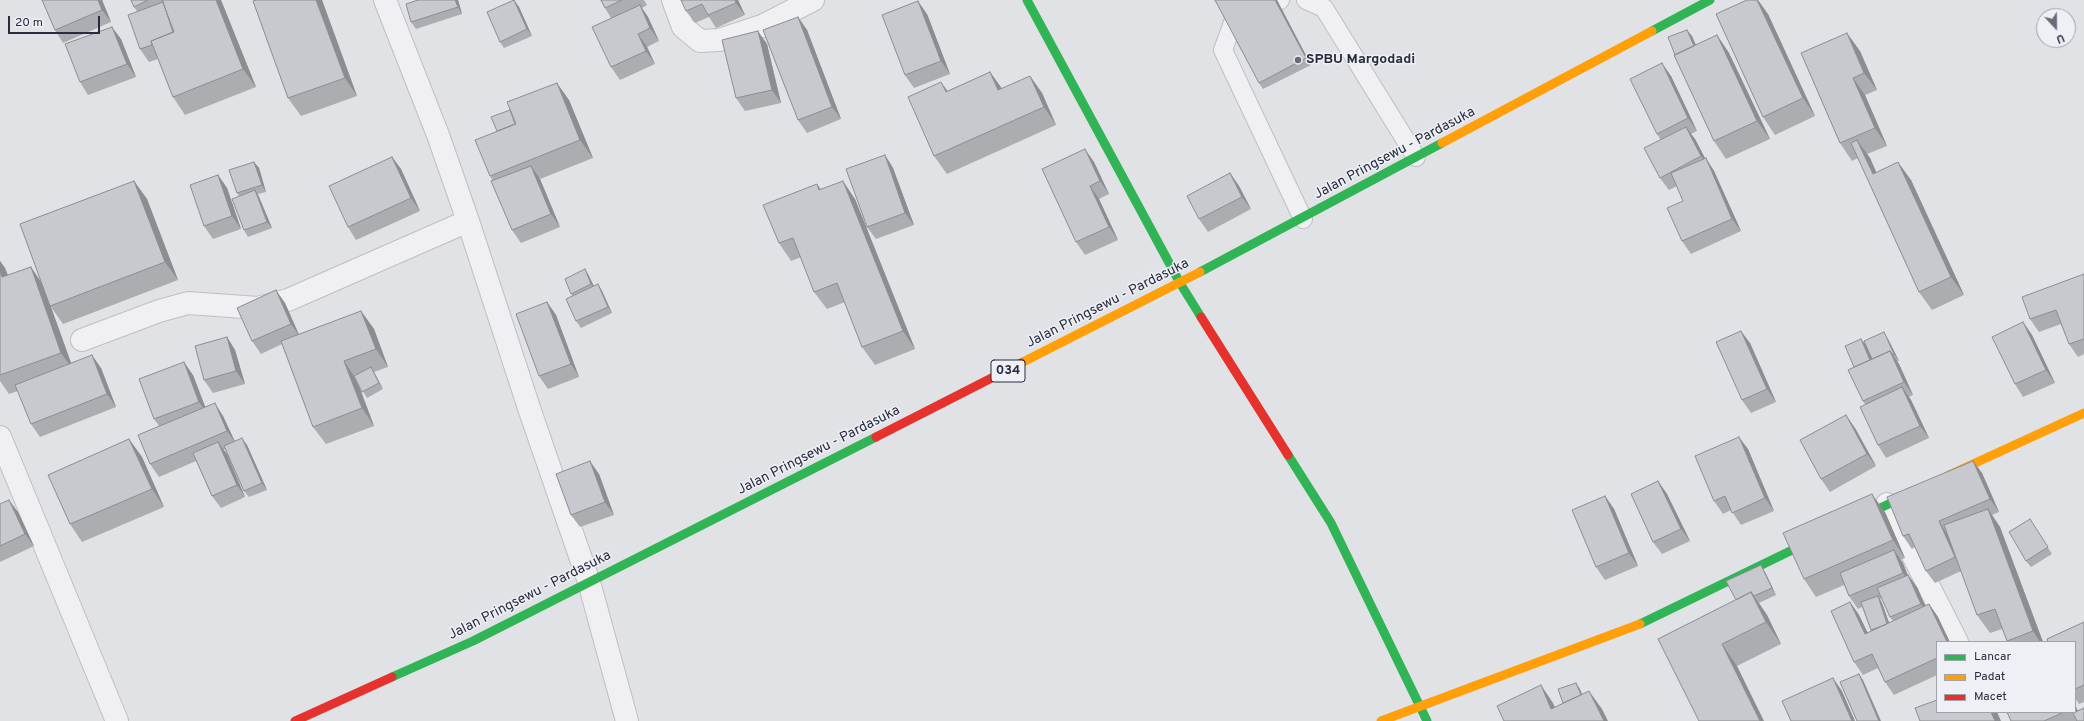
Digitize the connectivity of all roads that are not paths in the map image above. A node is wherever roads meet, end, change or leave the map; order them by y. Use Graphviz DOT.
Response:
graph roads {
  1 [pos="385,0"];
  2 [pos="673,0"];
  3 [pos="813,0"];
  4 [pos="1027,0"];
  5 [pos="1280,0"];
  6 [pos="1306,0"];
  7 [pos="1710,0"];
  8 [pos="1416,157"];
  9 [pos="1303,219"];
  10 [pos="468,221"];
  11 [pos="1180,284"];
  12 [pos="82,340"];
  13 [pos="2084,413"];
  14 [pos="0,437"];
  15 [pos="1943,478"];
  16 [pos="1922,488"];
  17 [pos="1887,504"];
  18 [pos="1844,525"];
  19 [pos="1830,532"];
  20 [pos="589,582"];
  21 [pos="1956,641"];
  22 [pos="1421,707"];
  23 [pos="117,721"];
  24 [pos="295,721"];
  25 [pos="627,721"];
  26 [pos="1381,721"];
  27 [pos="1426,721"];
  1 -- 10 [label="street"];
  2 -- 3 [label="street"];
  4 -- 11 [label="main road"];
  5 -- 9 [label="lane"];
  6 -- 8 [label="lane"];
  7 -- 8 [label="main road, Jalan Pringsewu - Pardasuka / 034"];
  8 -- 9 [label="main road, Jalan Pringsewu - Pardasuka / 034"];
  9 -- 11 [label="main road, Jalan Pringsewu - Pardasuka / 034"];
  10 -- 12 [label="street"];
  10 -- 20 [label="street"];
  11 -- 20 [label="main road, Jalan Pringsewu - Pardasuka / 034"];
  11 -- 22 [label="main road"];
  13 -- 15 [label="main road"];
  14 -- 23 [label="street"];
  16 -- 17 [label="main road"];
  17 -- 18 [label="main road"];
  17 -- 21 [label="street"];
  19 -- 22 [label="main road"];
  20 -- 24 [label="main road, Jalan Pringsewu - Pardasuka / 034"];
  20 -- 25 [label="street"];
  22 -- 26 [label="main road"];
  22 -- 27 [label="main road"];
}
